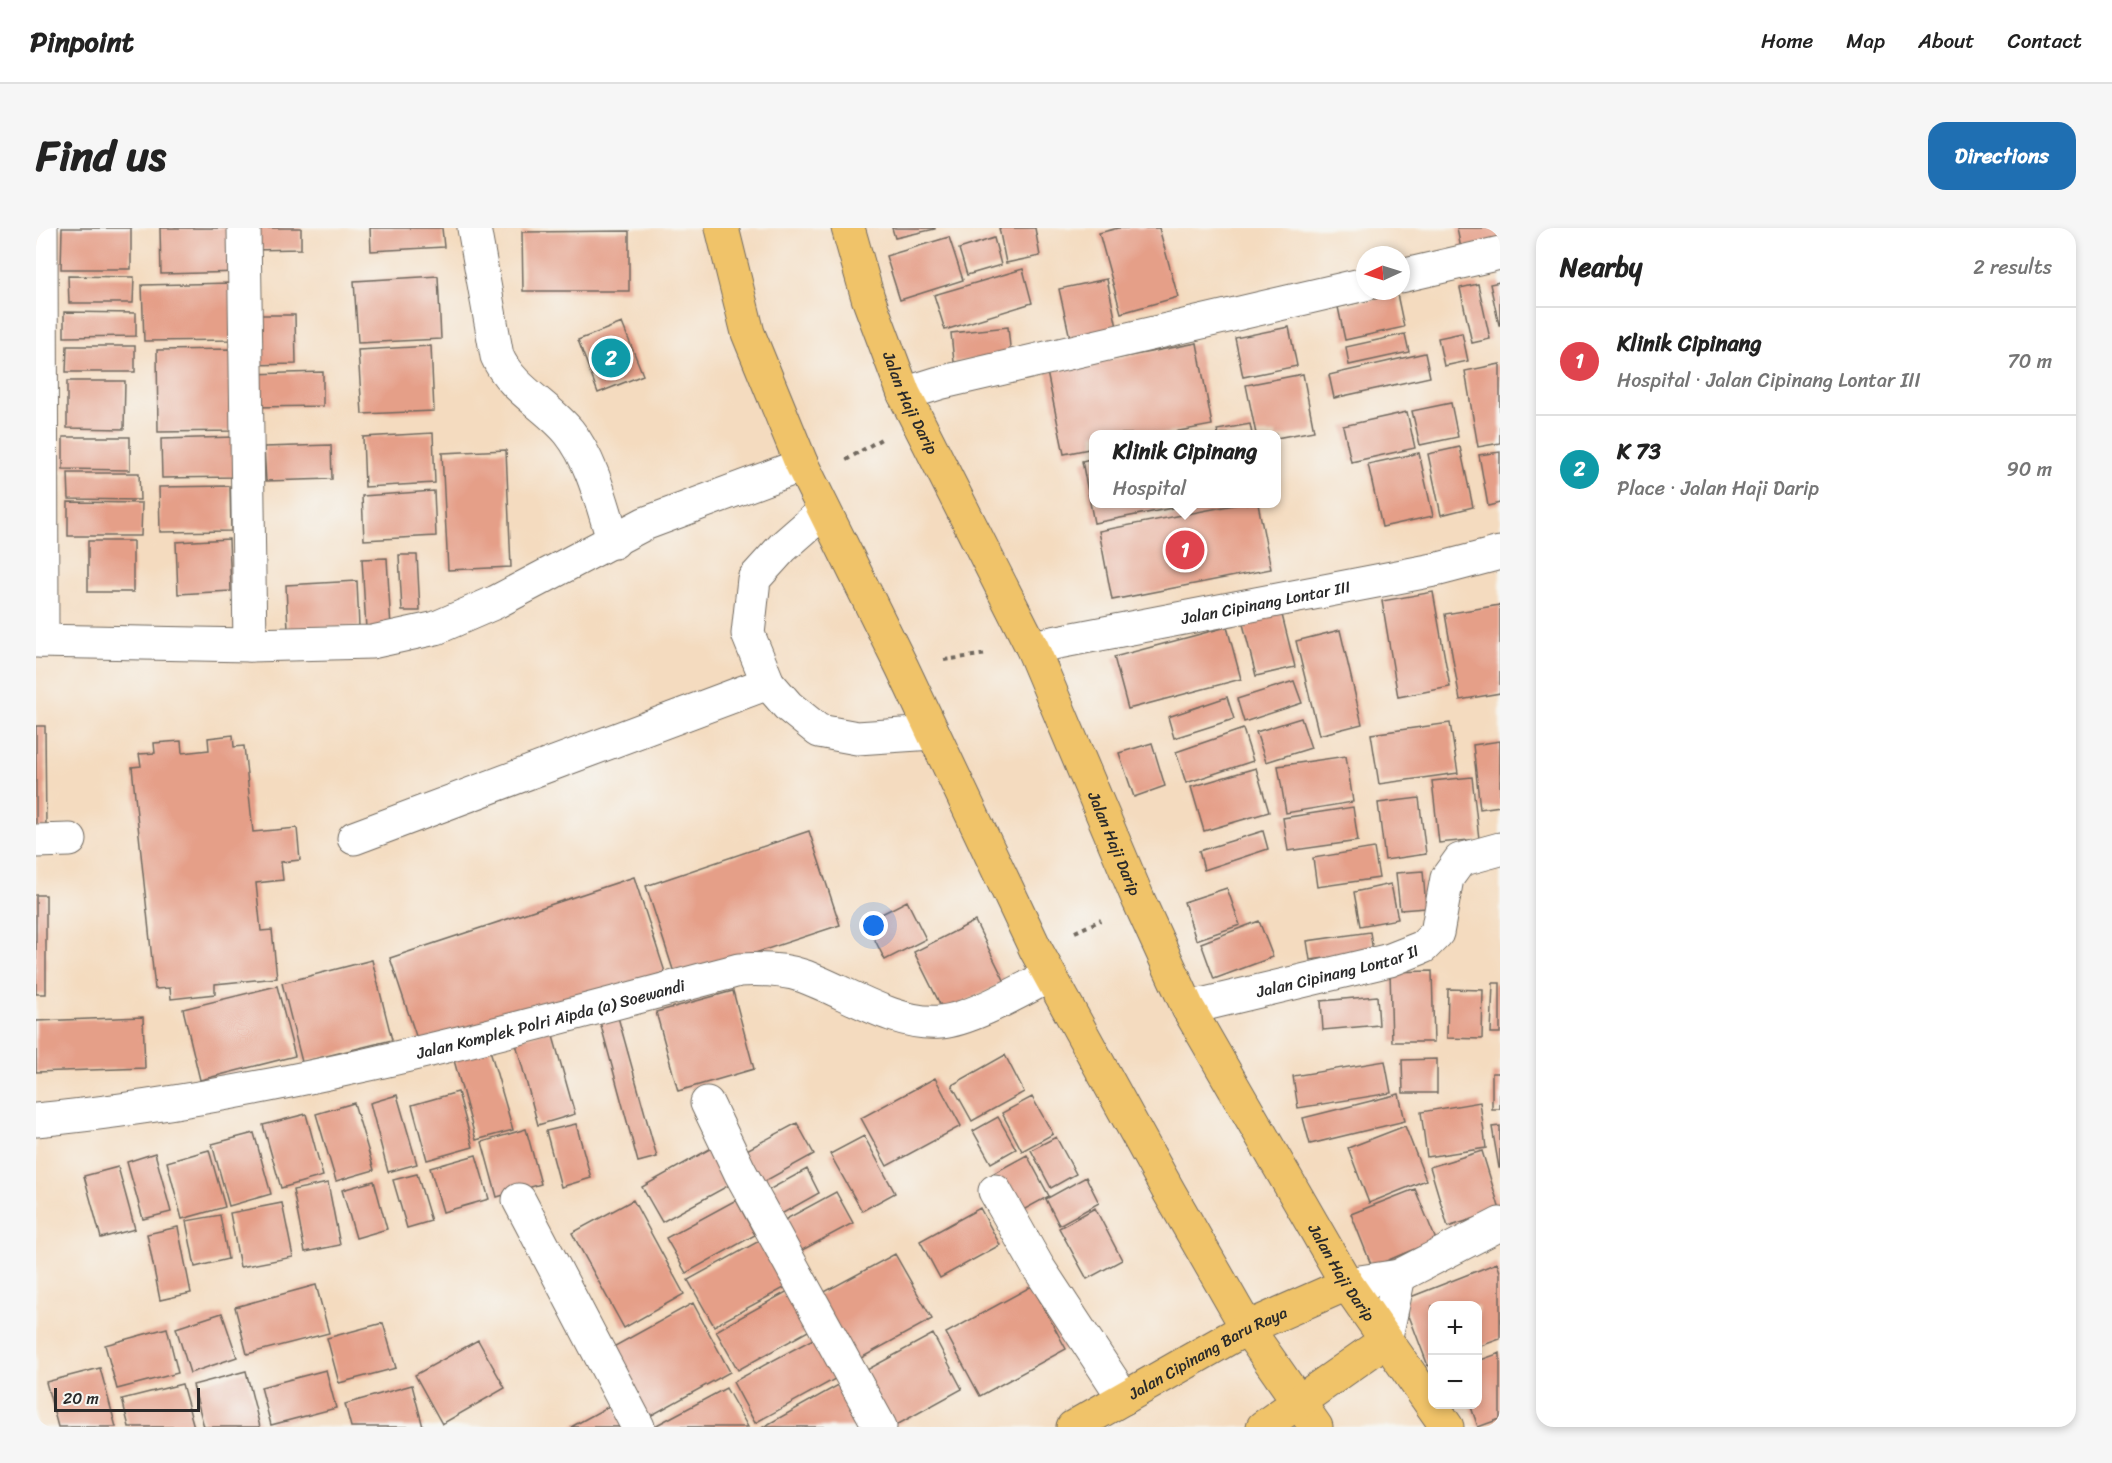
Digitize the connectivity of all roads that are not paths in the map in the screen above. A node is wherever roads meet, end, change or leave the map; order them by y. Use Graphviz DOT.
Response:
graph roads {
  1 [pos="41,228"];
  2 [pos="244,228"];
  3 [pos="474,228"];
  4 [pos="722,228"];
  5 [pos="848,228"];
  6 [pos="1500,253"];
  7 [pos="1410,274"];
  8 [pos="1356,286"];
  9 [pos="909,406"];
  10 [pos="812,486"];
  11 [pos="614,542"];
  12 [pos="1500,553"];
  13 [pos="39,641"];
  14 [pos="250,645"];
  15 [pos="1032,647"];
  16 [pos="768,684"];
  17 [pos="933,733"];
  18 [pos="354,838"];
  19 [pos="70,840"];
  20 [pos="36,841"];
  21 [pos="1500,849"];
  22 [pos="1043,963"];
  23 [pos="1188,1008"];
  24 [pos="707,1103"];
  25 [pos="36,1120"];
  26 [pos="995,1191"];
  27 [pos="519,1200"];
  28 [pos="1500,1224"];
  29 [pos="1399,1276"];
  30 [pos="1347,1284"];
  31 [pos="1247,1328"];
  32 [pos="1384,1341"];
  33 [pos="1124,1398"];
  34 [pos="1308,1415"];
  35 [pos="638,1427"];
  36 [pos="880,1427"];
  37 [pos="1073,1427"];
  38 [pos="1263,1427"];
  39 [pos="1447,1427"];
  1 -- 13 [label="street"];
  2 -- 14 [label="street"];
  3 -- 11 [label="street"];
  4 -- 10 [label="main road"];
  5 -- 9 [label="main road, Jalan Haji Darip"];
  6 -- 7 [label="street"];
  8 -- 9 [label="street"];
  9 -- 15 [label="main road, Jalan Haji Darip"];
  10 -- 11 [label="street"];
  10 -- 16 [label="street"];
  10 -- 17 [label="main road"];
  11 -- 14 [label="street"];
  12 -- 15 [label="street, Jalan Cipinang Lontar III"];
  13 -- 14 [label="street"];
  15 -- 23 [label="main road, Jalan Haji Darip"];
  16 -- 17 [label="street"];
  16 -- 18 [label="street"];
  17 -- 22 [label="main road"];
  19 -- 20 [label="street"];
  21 -- 23 [label="street, Jalan Cipinang Lontar II"];
  22 -- 25 [label="street, Jalan Komplek Polri Aipda (a) Soewandi"];
  22 -- 31 [label="main road"];
  23 -- 30 [label="main road, Jalan Haji Darip"];
  24 -- 36 [label="street"];
  26 -- 33 [label="street"];
  27 -- 35 [label="street"];
  28 -- 29 [label="street"];
  29 -- 30 [label="street"];
  29 -- 32 [label="street"];
  30 -- 31 [label="main road, Jalan Cipinang Baru Raya"];
  30 -- 32 [label="main road, Jalan Haji Darip"];
  31 -- 33 [label="main road, Jalan Cipinang Baru Raya"];
  31 -- 34 [label="main road"];
  32 -- 34 [label="main road"];
  32 -- 39 [label="main road, Jalan Haji Darip"];
  33 -- 37 [label="main road, Jalan Cipinang Baru Raya"];
  34 -- 38 [label="main road"];
}
